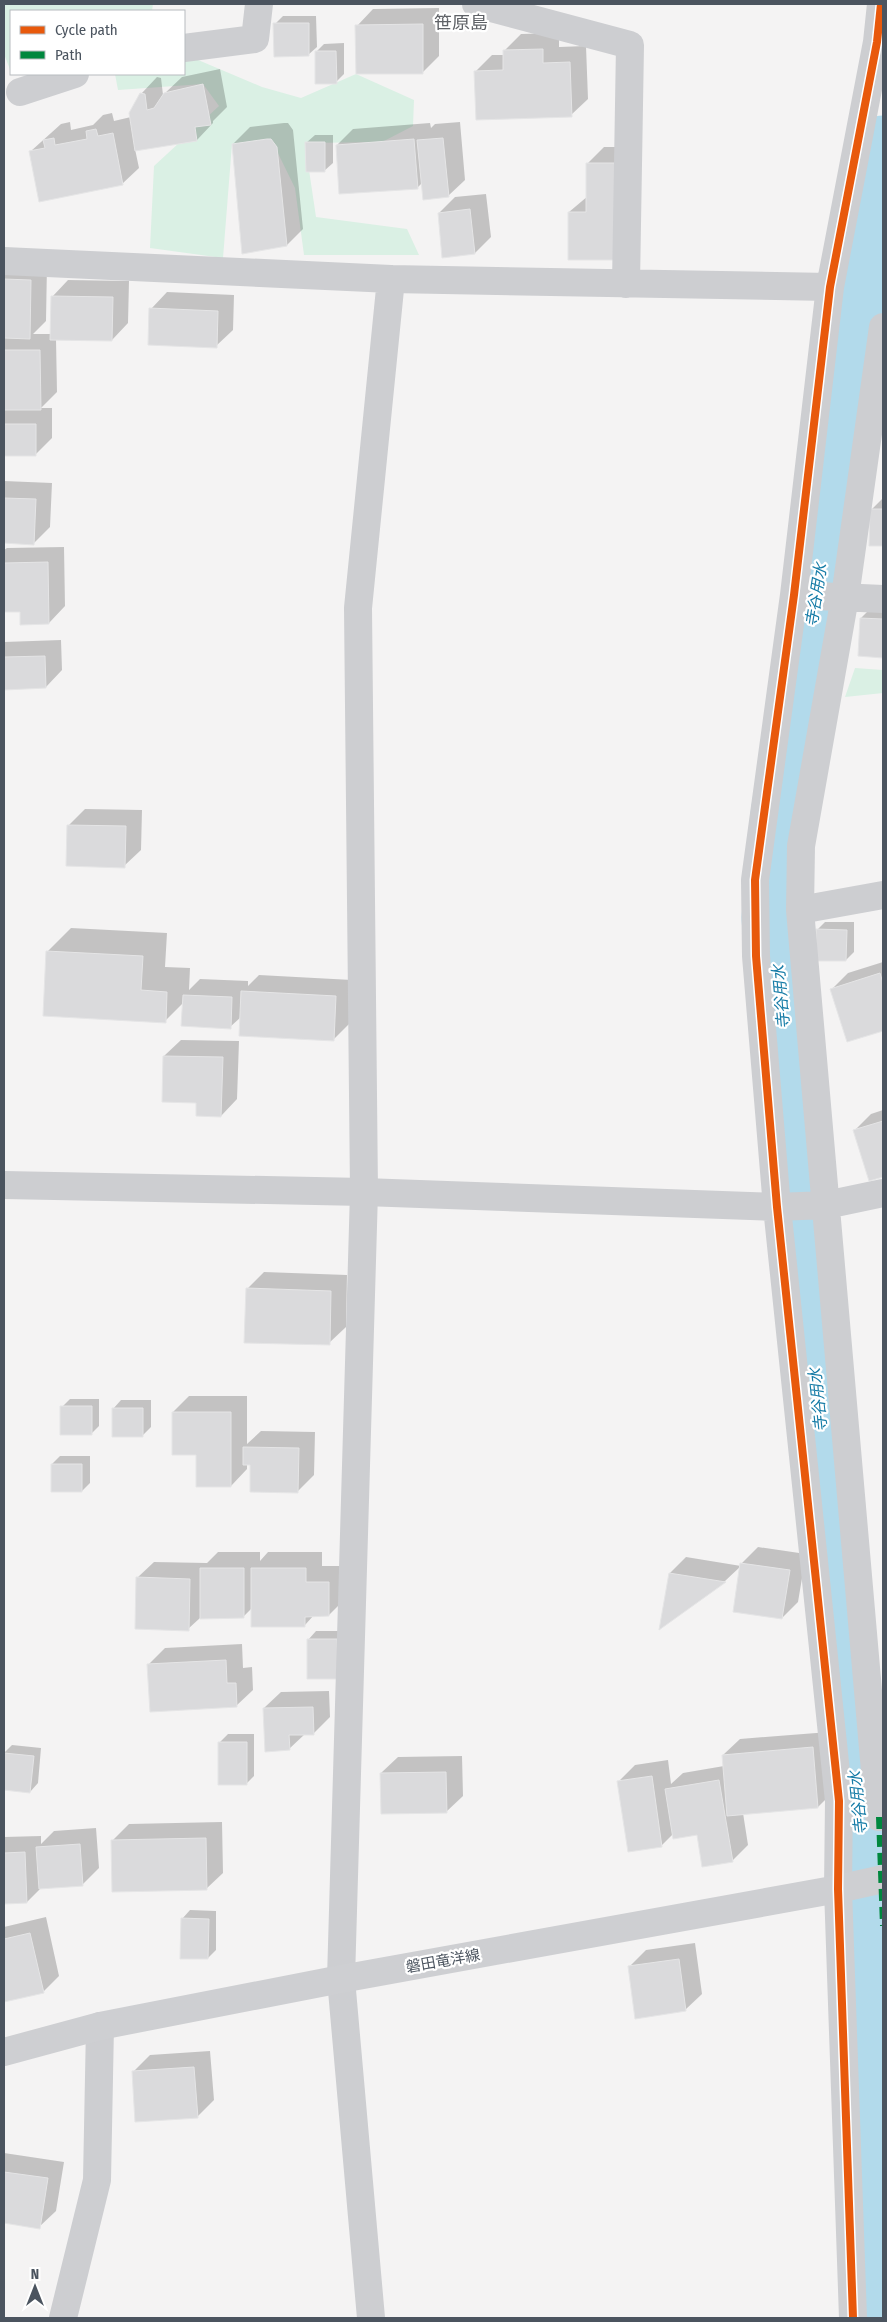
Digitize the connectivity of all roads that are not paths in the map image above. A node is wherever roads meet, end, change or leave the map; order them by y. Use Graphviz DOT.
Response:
graph roads {
  1 [pos="258,4"];
  2 [pos="476,4"];
  3 [pos="881,4"];
  4 [pos="880,43"];
  5 [pos="185,48"];
  6 [pos="72,75"];
  7 [pos="20,92"];
  8 [pos="4,261"];
  9 [pos="391,279"];
  10 [pos="626,284"];
  11 [pos="830,286"];
  12 [pos="883,328"];
  13 [pos="794,595"];
  14 [pos="845,597"];
  15 [pos="883,599"];
  16 [pos="883,895"];
  17 [pos="800,910"];
  18 [pos="4,1185"];
  19 [pos="364,1192"];
  20 [pos="883,1193"];
  21 [pos="826,1205"];
  22 [pos="777,1207"];
  23 [pos="879,1818"];
  24 [pos="883,1879"];
  25 [pos="838,1889"];
  26 [pos="341,1979"];
  27 [pos="100,2026"];
  28 [pos="4,2052"];
  29 [pos="64,2318"];
  30 [pos="371,2318"];
  31 [pos="853,2318"];
  1 -- 5 [label="street"];
  2 -- 10 [label="street"];
  3 -- 4 [label="street"];
  4 -- 11 [label="street"];
  6 -- 7 [label="street"];
  8 -- 9 [label="street"];
  9 -- 10 [label="street"];
  9 -- 19 [label="street"];
  10 -- 11 [label="street"];
  11 -- 13 [label="street"];
  12 -- 14 [label="street"];
  13 -- 14 [label="street"];
  13 -- 22 [label="street"];
  14 -- 15 [label="street"];
  14 -- 17 [label="street"];
  16 -- 17 [label="street"];
  17 -- 21 [label="street"];
  18 -- 19 [label="street"];
  19 -- 22 [label="street"];
  19 -- 26 [label="street"];
  20 -- 21 [label="street"];
  21 -- 22 [label="street"];
  21 -- 23 [label="street"];
  22 -- 25 [label="street"];
  24 -- 25 [label="main road, 磐田竜洋線"];
  25 -- 26 [label="main road, 磐田竜洋線"];
  25 -- 31 [label="main road"];
  26 -- 27 [label="main road, 磐田竜洋線"];
  26 -- 30 [label="street"];
  27 -- 28 [label="main road, 磐田竜洋線"];
  27 -- 29 [label="street"];
}
